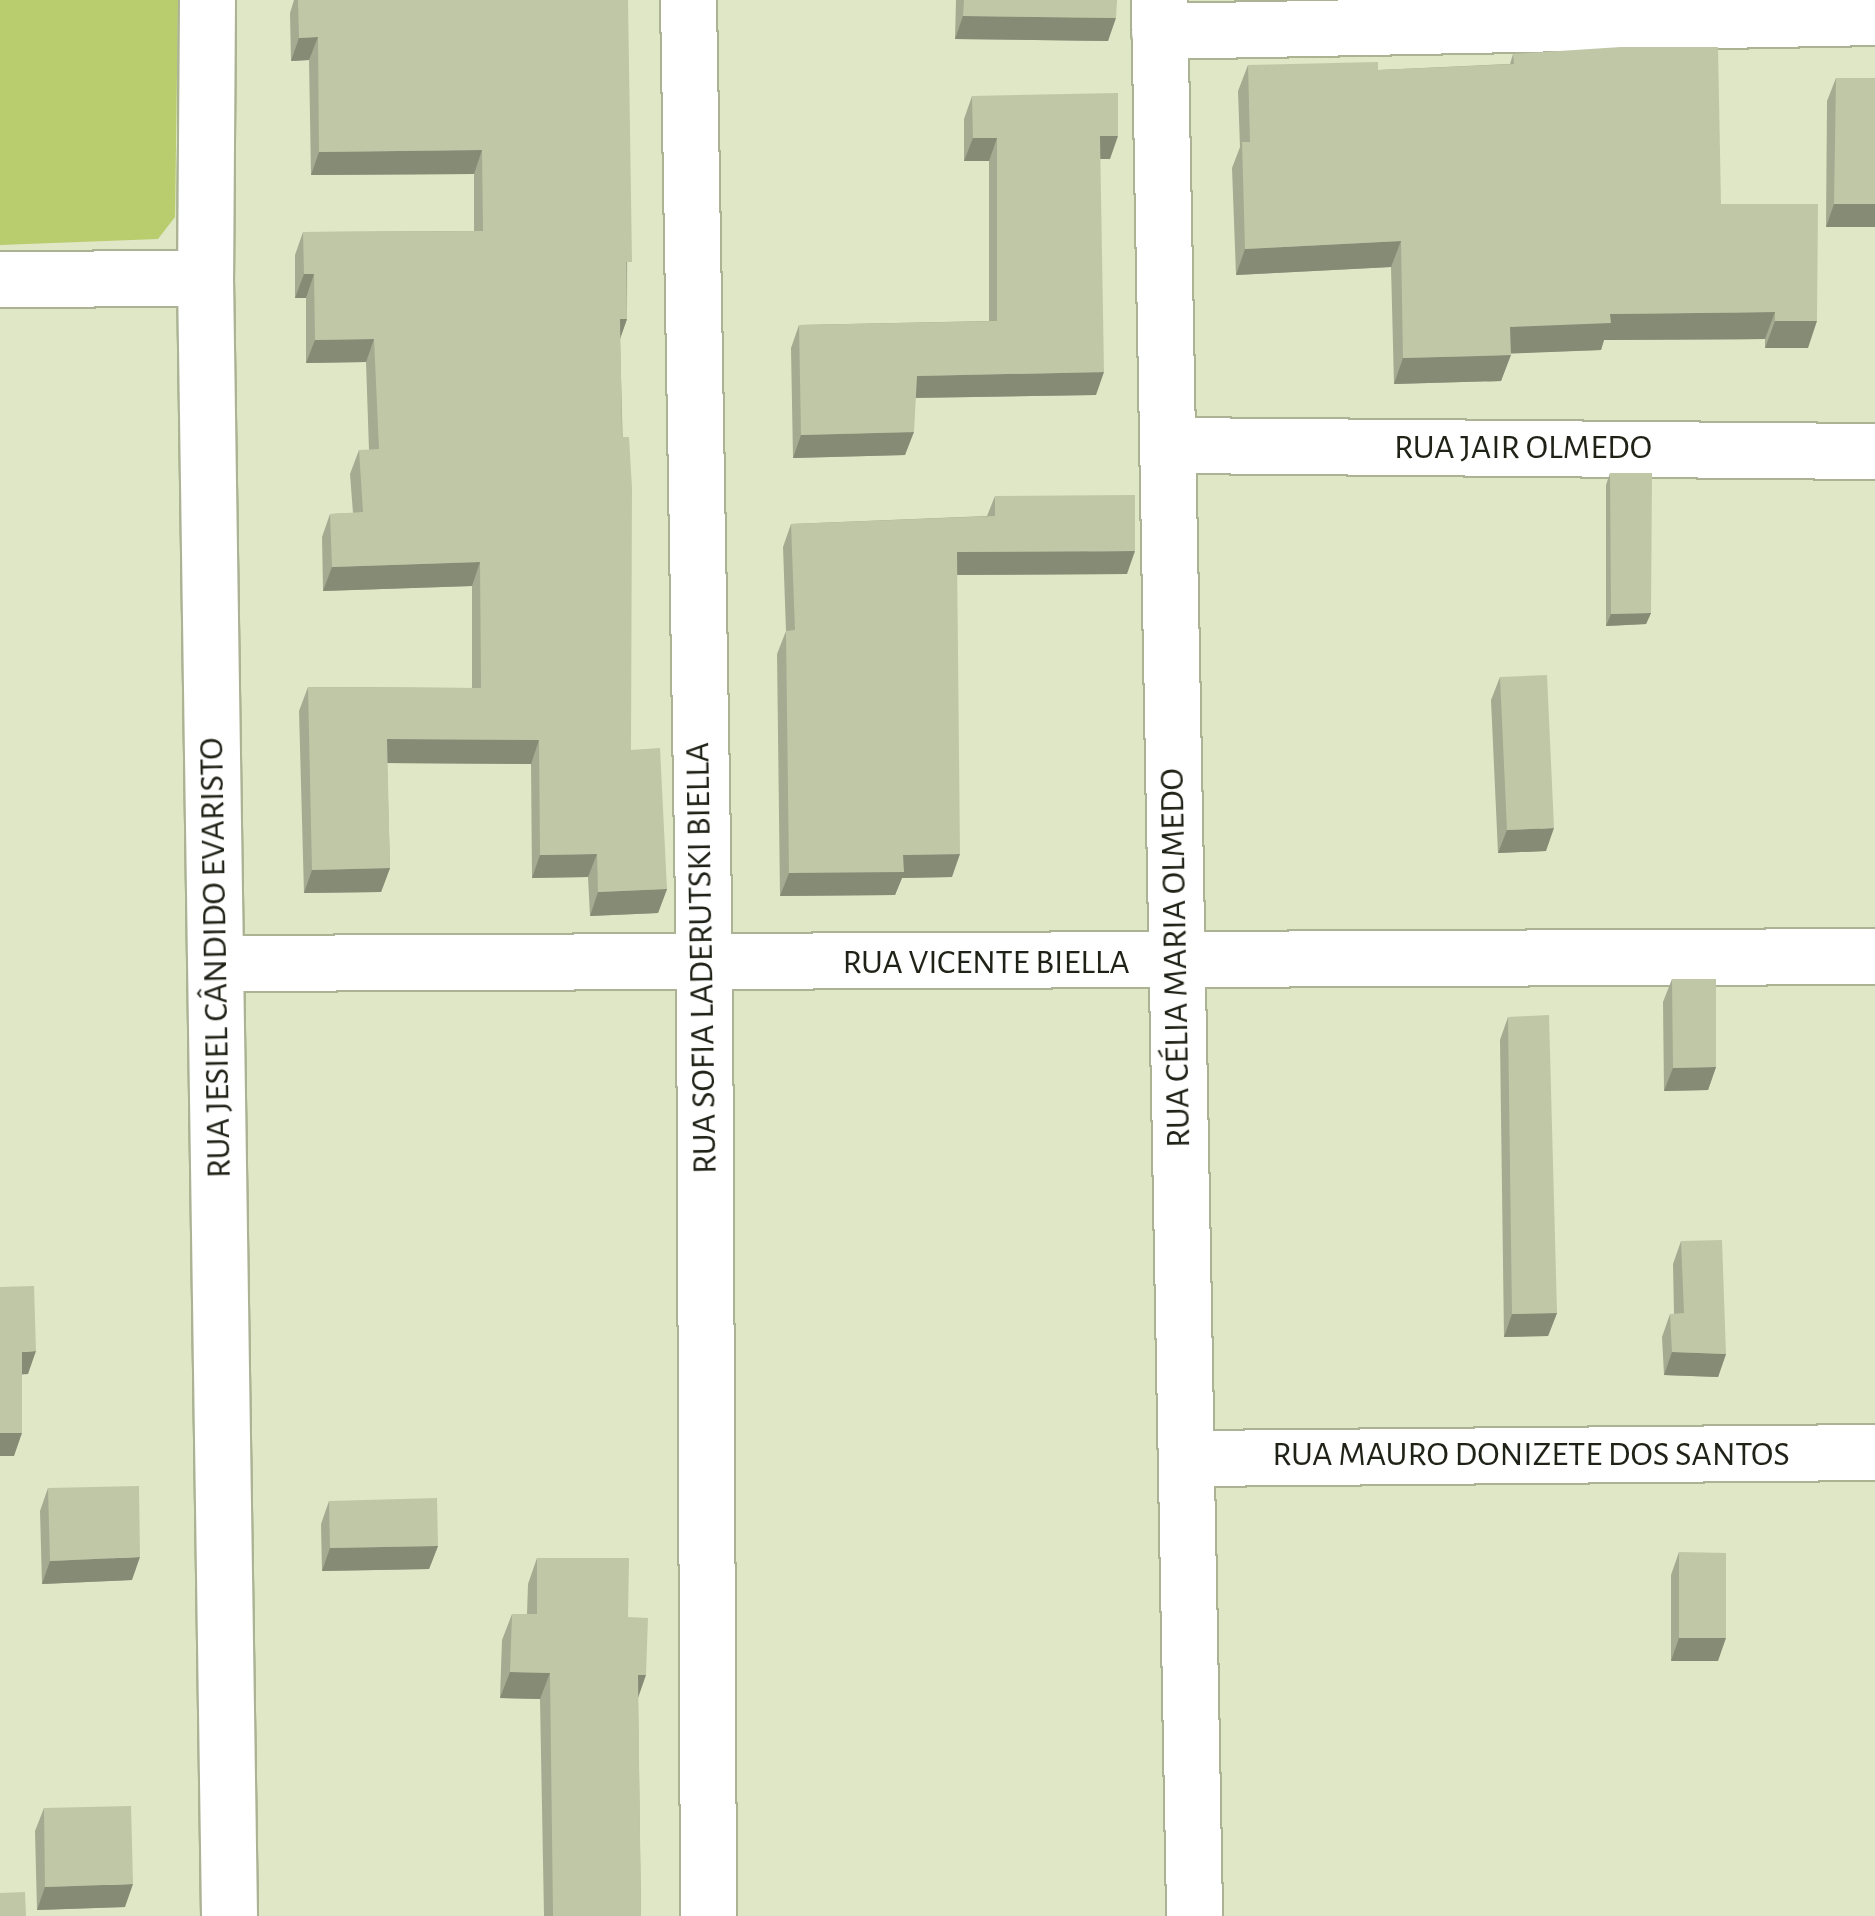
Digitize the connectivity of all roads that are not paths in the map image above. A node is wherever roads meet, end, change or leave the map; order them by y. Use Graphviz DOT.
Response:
graph roads {
  1 [pos="208,0"];
  2 [pos="688,0"];
  3 [pos="1159,16"];
  4 [pos="1875,17"];
  5 [pos="205,278"];
  6 [pos="0,279"];
  7 [pos="1171,445"];
  8 [pos="1875,451"];
  9 [pos="1875,956"];
  10 [pos="704,962"];
  11 [pos="217,963"];
  12 [pos="1174,964"];
  13 [pos="1875,1452"];
  14 [pos="1188,1458"];
  15 [pos="229,1916"];
  16 [pos="708,1916"];
  17 [pos="1194,1916"];
  1 -- 5 [label="street, RUA JESIEL CÂNDIDO EVARISTO"];
  2 -- 10 [label="street, RUA SOFIA LADERUTSKI BIELLA"];
  3 -- 4 [label="street"];
  3 -- 7 [label="street, RUA CÉLIA MARIA OLMEDO"];
  5 -- 6 [label="street"];
  5 -- 11 [label="street, RUA JESIEL CÂNDIDO EVARISTO"];
  7 -- 8 [label="street, RUA JAIR OLMEDO"];
  7 -- 12 [label="street, RUA CÉLIA MARIA OLMEDO"];
  9 -- 12 [label="street, RUA VICENTE BIELLA"];
  10 -- 11 [label="street, RUA VICENTE BIELLA"];
  10 -- 12 [label="street, RUA VICENTE BIELLA"];
  10 -- 16 [label="street, RUA SOFIA LADERUTSKI BIELLA"];
  11 -- 15 [label="street, RUA JESIEL CÂNDIDO EVARISTO"];
  12 -- 14 [label="street, RUA CÉLIA MARIA OLMEDO"];
  13 -- 14 [label="street, RUA MAURO DONIZETE DOS SANTOS"];
  14 -- 17 [label="street, RUA CÉLIA MARIA OLMEDO"];
}
